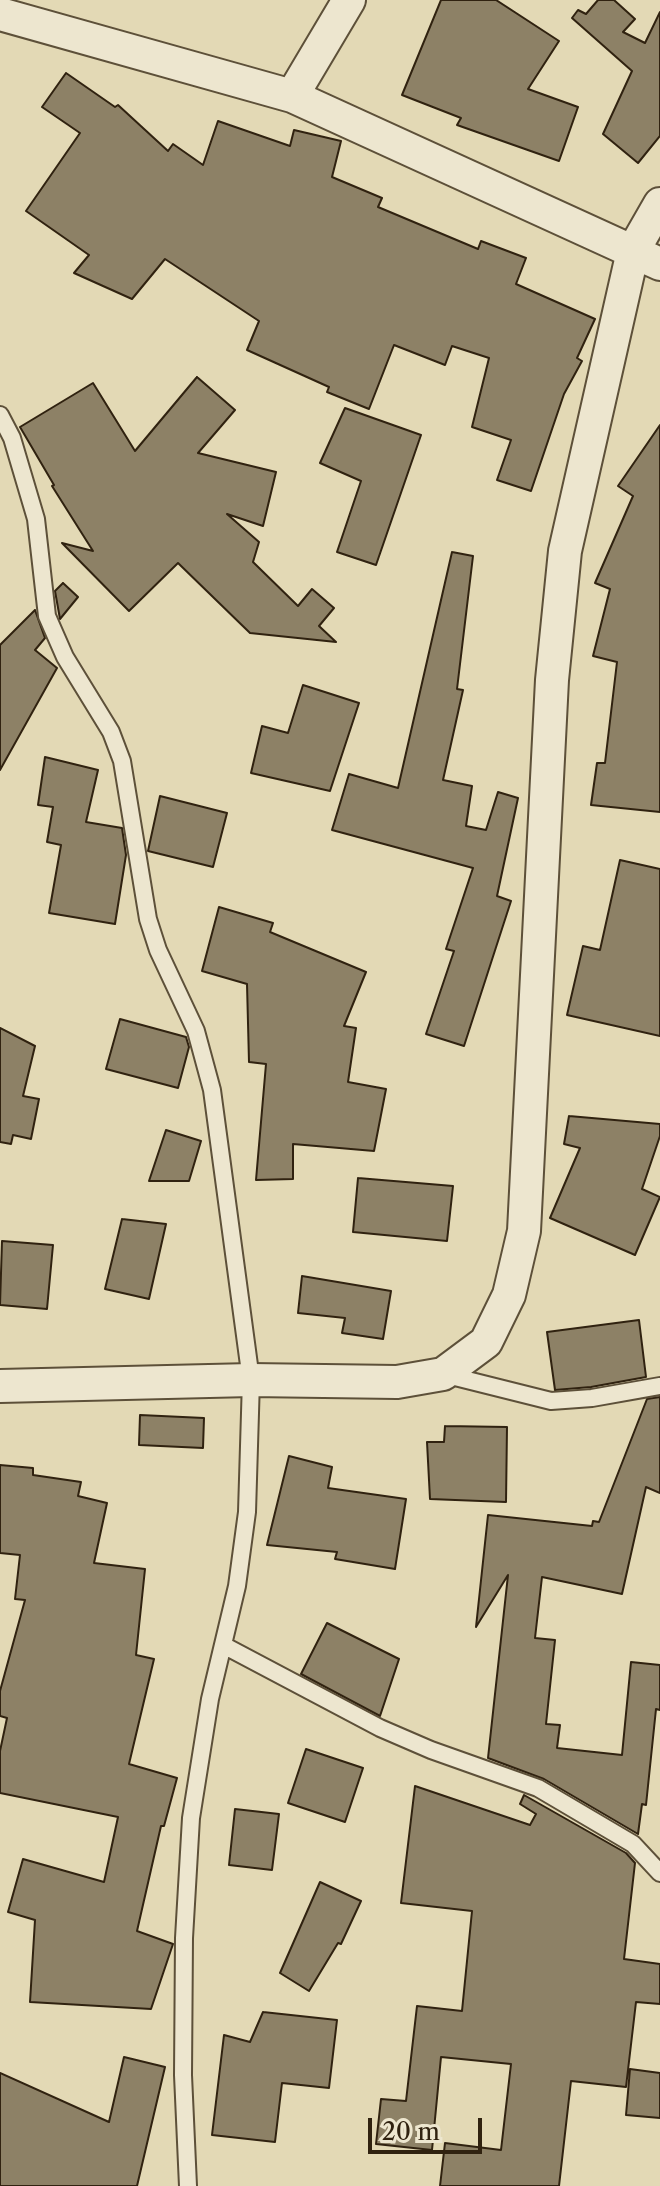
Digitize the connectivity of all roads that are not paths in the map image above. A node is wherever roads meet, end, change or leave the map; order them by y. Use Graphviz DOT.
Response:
graph roads {
  1 [pos="349,0"];
  2 [pos="0,14"];
  3 [pos="292,96"];
  4 [pos="660,204"];
  5 [pos="646,258"];
  6 [pos="0,415"];
  7 [pos="443,1374"];
  8 [pos="251,1380"];
  9 [pos="0,1386"];
  10 [pos="660,1386"];
  11 [pos="223,1645"];
  12 [pos="660,1873"];
  13 [pos="188,2186"];
  1 -- 3 [label="street"];
  2 -- 3 [label="street"];
  3 -- 5 [label="street"];
  4 -- 5 [label="street"];
  5 -- 7 [label="street"];
  6 -- 8 [label="lane"];
  7 -- 8 [label="street"];
  7 -- 10 [label="lane"];
  8 -- 9 [label="street"];
  8 -- 11 [label="lane"];
  11 -- 12 [label="lane"];
  11 -- 13 [label="lane"];
}
